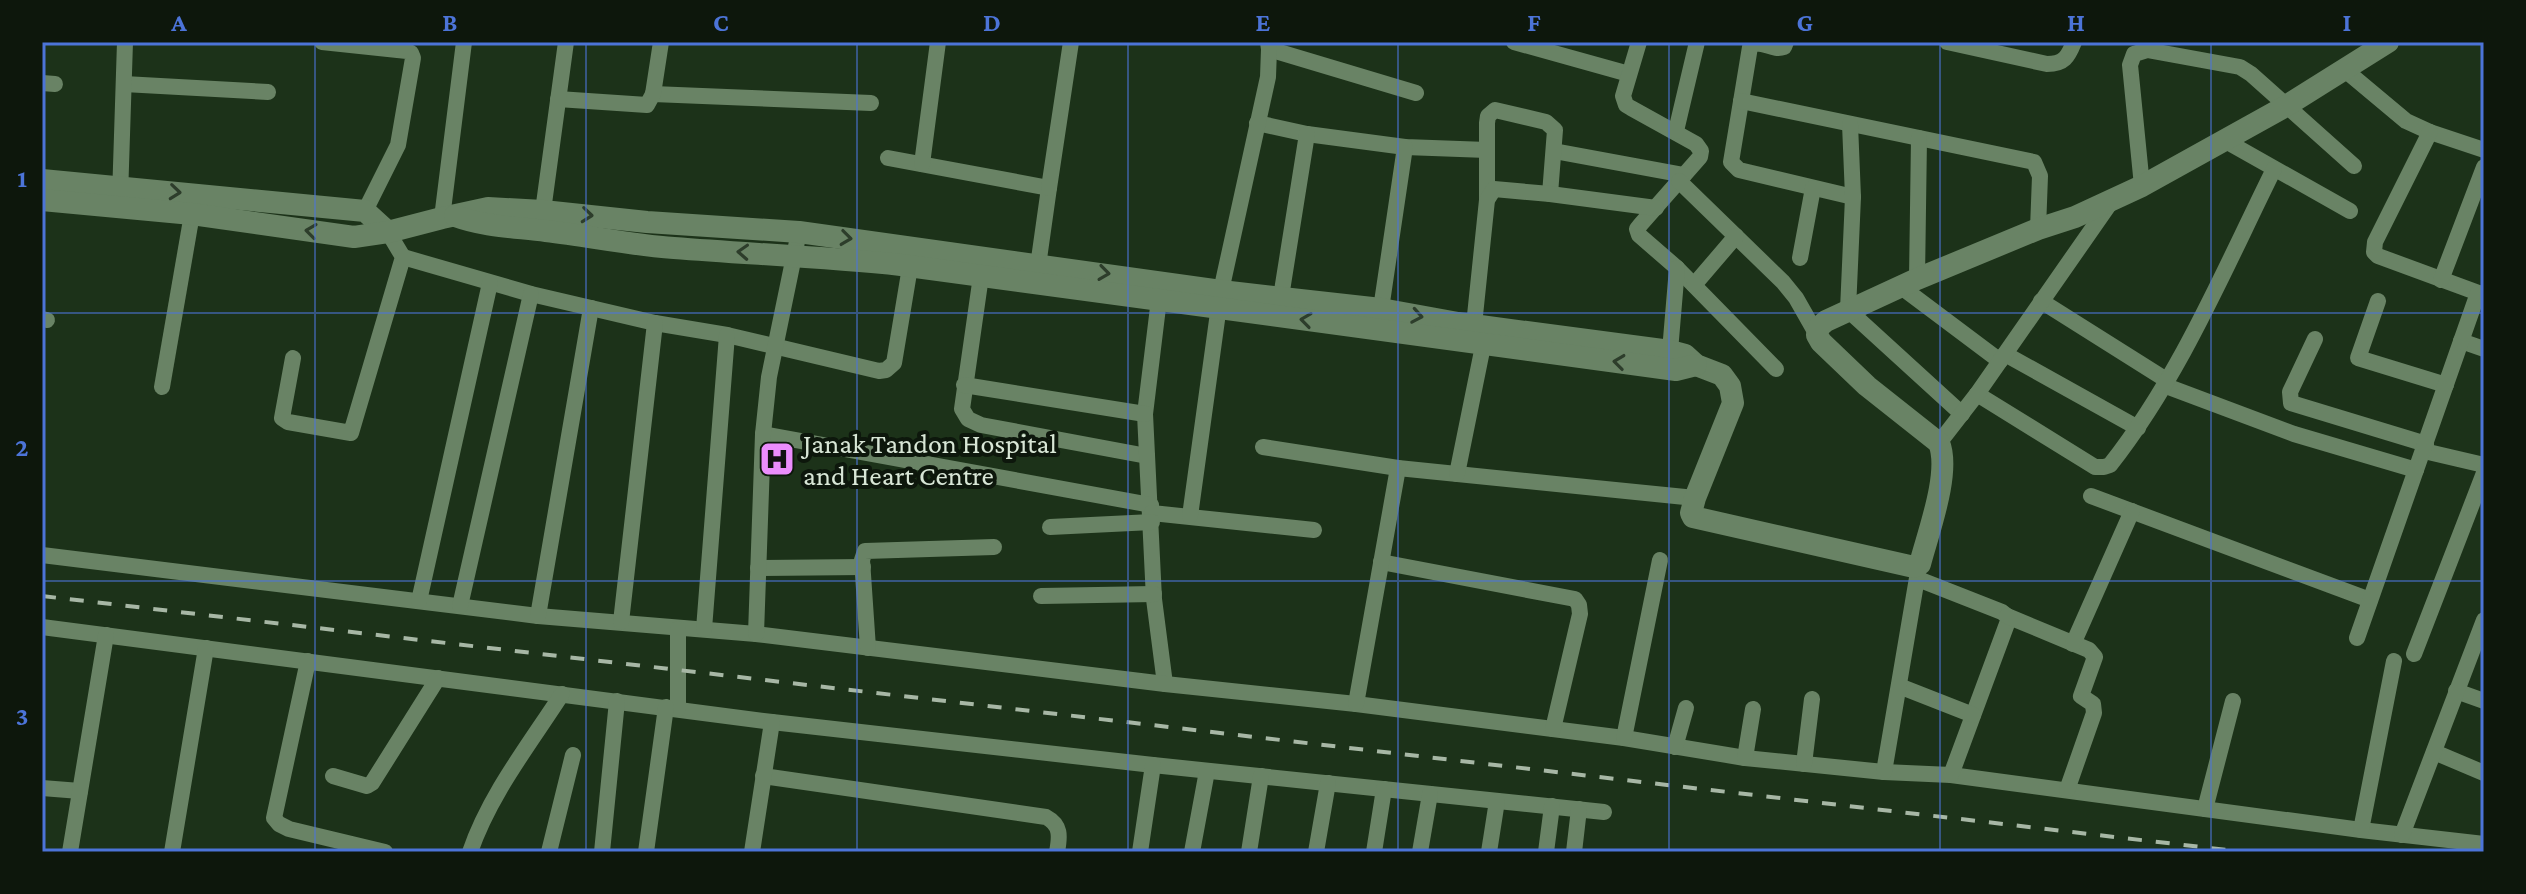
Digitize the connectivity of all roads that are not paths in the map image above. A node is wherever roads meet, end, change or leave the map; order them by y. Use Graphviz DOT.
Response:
graph roads {
  1 [pos="125,42"];
  2 [pos="322,42"];
  3 [pos="464,42"];
  4 [pos="566,42"];
  5 [pos="661,42"];
  6 [pos="938,42"];
  7 [pos="1071,42"];
  8 [pos="1514,42"];
  9 [pos="1639,42"];
  10 [pos="1697,42"];
  11 [pos="1786,42"];
  12 [pos="1947,42"];
  13 [pos="2074,42"];
  14 [pos="2388,42"];
  15 [pos="1268,45"];
  16 [pos="2345,70"];
  17 [pos="1629,74"];
  18 [pos="124,84"];
  19 [pos="268,92"];
  20 [pos="1416,93"];
  21 [pos="653,94"];
  22 [pos="558,99"];
  23 [pos="1741,101"];
  24 [pos="871,103"];
  25 [pos="2286,106"];
  26 [pos="1257,123"];
  27 [pos="1850,124"];
  28 [pos="1676,131"];
  29 [pos="2430,132"];
  30 [pos="1307,134"];
  31 [pos="1919,138"];
  32 [pos="2224,140"];
  33 [pos="1405,147"];
  34 [pos="1487,150"];
  35 [pos="2484,150"];
  36 [pos="1554,151"];
  37 [pos="888,158"];
  38 [pos="922,164"];
  39 [pos="2354,166"];
  40 [pos="2484,167"];
  41 [pos="2274,169"];
  42 [pos="1682,178"];
  43 [pos="42,180"];
  44 [pos="2142,186"];
  45 [pos="1049,188"];
  46 [pos="1813,188"];
  47 [pos="1550,194"];
  48 [pos="120,196"];
  49 [pos="1853,197"];
  50 [pos="42,200"];
  51 [pos="1487,200"];
  52 [pos="2112,200"];
  53 [pos="1656,208"];
  54 [pos="365,211"];
  55 [pos="543,211"];
  56 [pos="2350,211"];
  57 [pos="192,214"];
  58 [pos="448,217"];
  59 [pos="2038,229"];
  60 [pos="388,232"];
  61 [pos="799,232"];
  62 [pos="1736,236"];
  63 [pos="795,255"];
  64 [pos="403,257"];
  65 [pos="1800,258"];
  66 [pos="910,267"];
  67 [pos="1677,268"];
  68 [pos="1037,273"];
  69 [pos="981,276"];
  70 [pos="2441,280"];
  71 [pos="490,283"];
  72 [pos="1909,283"];
  73 [pos="1694,285"];
  74 [pos="1160,291"];
  75 [pos="531,294"];
  76 [pos="2481,294"];
  77 [pos="1281,297"];
  78 [pos="1220,299"];
  79 [pos="2041,301"];
  80 [pos="2378,301"];
  81 [pos="591,308"];
  82 [pos="1381,309"];
  83 [pos="1848,310"];
  84 [pos="655,323"];
  85 [pos="1481,332"];
  86 [pos="727,335"];
  87 [pos="1817,335"];
  88 [pos="2315,339"];
  89 [pos="2461,341"];
  90 [pos="775,346"];
  91 [pos="2484,349"];
  92 [pos="1670,351"];
  93 [pos="293,358"];
  94 [pos="2003,358"];
  95 [pos="1696,365"];
  96 [pos="1776,369"];
  97 [pos="2167,383"];
  98 [pos="964,385"];
  99 [pos="2446,385"];
  100 [pos="162,387"];
  101 [pos="1977,394"];
  102 [pos="1145,414"];
  103 [pos="1962,414"];
  104 [pos="2138,428"];
  105 [pos="763,434"];
  106 [pos="1939,443"];
  107 [pos="1263,447"];
  108 [pos="2425,448"];
  109 [pos="1147,456"];
  110 [pos="2484,465"];
  111 [pos="1398,468"];
  112 [pos="2416,470"];
  113 [pos="2484,473"];
  114 [pos="1457,474"];
  115 [pos="2091,496"];
  116 [pos="1695,498"];
  117 [pos="2132,511"];
  118 [pos="1152,513"];
  119 [pos="1190,516"];
  120 [pos="1050,527"];
  121 [pos="1314,530"];
  122 [pos="994,547"];
  123 [pos="42,555"];
  124 [pos="1660,560"];
  125 [pos="1381,562"];
  126 [pos="863,567"];
  127 [pos="758,568"];
  128 [pos="1918,572"];
  129 [pos="1154,594"];
  130 [pos="1041,596"];
  131 [pos="2370,600"];
  132 [pos="419,601"];
  133 [pos="460,606"];
  134 [pos="538,616"];
  135 [pos="2007,616"];
  136 [pos="2484,620"];
  137 [pos="621,622"];
  138 [pos="42,627"];
  139 [pos="678,629"];
  140 [pos="704,629"];
  141 [pos="756,634"];
  142 [pos="106,635"];
  143 [pos="2357,638"];
  144 [pos="2073,644"];
  145 [pos="206,648"];
  146 [pos="868,648"];
  147 [pos="2414,654"];
  148 [pos="308,661"];
  149 [pos="2394,661"];
  150 [pos="438,678"];
  151 [pos="1165,684"];
  152 [pos="1899,686"];
  153 [pos="2456,691"];
  154 [pos="562,694"];
  155 [pos="1812,699"];
  156 [pos="617,701"];
  157 [pos="2233,701"];
  158 [pos="2484,701"];
  159 [pos="1356,704"];
  160 [pos="672,708"];
  161 [pos="1686,708"];
  162 [pos="1753,709"];
  163 [pos="1973,715"];
  164 [pos="772,722"];
  165 [pos="1553,729"];
  166 [pos="1624,738"];
  167 [pos="1675,747"];
  168 [pos="2434,752"];
  169 [pos="573,755"];
  170 [pos="1745,758"];
  171 [pos="1804,764"];
  172 [pos="1153,765"];
  173 [pos="1207,771"];
  174 [pos="1884,772"];
  175 [pos="2484,773"];
  176 [pos="1951,775"];
  177 [pos="333,776"];
  178 [pos="763,776"];
  179 [pos="1261,776"];
  180 [pos="1328,783"];
  181 [pos="42,788"];
  182 [pos="1384,789"];
  183 [pos="2067,790"];
  184 [pos="80,791"];
  185 [pos="1430,794"];
  186 [pos="1497,801"];
  187 [pos="1552,806"];
  188 [pos="1579,809"];
  189 [pos="2205,809"];
  190 [pos="1604,812"];
  191 [pos="2361,830"];
  192 [pos="2402,835"];
  193 [pos="2484,844"];
  194 [pos="70,852"];
  195 [pos="172,852"];
  196 [pos="385,852"];
  197 [pos="470,852"];
  198 [pos="549,852"];
  199 [pos="602,852"];
  200 [pos="646,852"];
  201 [pos="752,852"];
  202 [pos="1057,852"];
  203 [pos="1140,852"];
  204 [pos="1192,852"];
  205 [pos="1249,852"];
  206 [pos="1316,852"];
  207 [pos="1374,852"];
  208 [pos="1420,852"];
  209 [pos="1489,852"];
  210 [pos="1546,852"];
  211 [pos="1574,852"];
  1 -- 18 [label="street"];
  2 -- 54 [label="street"];
  3 -- 58 [label="street"];
  4 -- 22 [label="street"];
  5 -- 21 [label="street"];
  6 -- 38 [label="street"];
  7 -- 45 [label="street"];
  8 -- 17 [label="street"];
  9 -- 17 [label="street"];
  10 -- 28 [label="street"];
  11 -- 23 [label="street"];
  12 -- 13 [label="street"];
  14 -- 16 [label="street"];
  15 -- 20 [label="street"];
  15 -- 26 [label="street"];
  16 -- 25 [label="street"];
  16 -- 29 [label="street"];
  17 -- 28 [label="street"];
  18 -- 19 [label="street"];
  18 -- 48 [label="street"];
  21 -- 22 [label="street"];
  21 -- 24 [label="street"];
  22 -- 55 [label="street"];
  23 -- 27 [label="street"];
  23 -- 46 [label="street"];
  25 -- 32 [label="street"];
  25 -- 39 [label="street"];
  25 -- 44 [label="street"];
  26 -- 30 [label="street"];
  26 -- 78 [label="street"];
  27 -- 31 [label="street"];
  27 -- 49 [label="street"];
  28 -- 42 [label="street"];
  29 -- 35 [label="street"];
  29 -- 70 [label="street"];
  30 -- 33 [label="street"];
  30 -- 77 [label="street"];
  31 -- 59 [label="street"];
  31 -- 72 [label="street"];
  32 -- 41 [label="street"];
  32 -- 44 [label="street"];
  33 -- 34 [label="street"];
  33 -- 82 [label="street"];
  34 -- 36 [label="street"];
  34 -- 51 [label="street"];
  36 -- 42 [label="street"];
  36 -- 47 [label="street"];
  37 -- 38 [label="street"];
  38 -- 45 [label="street"];
  40 -- 70 [label="street"];
  41 -- 56 [label="street"];
  41 -- 97 [label="street"];
  42 -- 53 [label="street"];
  42 -- 62 [label="street"];
  43 -- 48 [label="street"];
  44 -- 52 [label="street"];
  45 -- 68 [label="street"];
  46 -- 49 [label="street"];
  46 -- 65 [label="street"];
  47 -- 51 [label="street"];
  47 -- 53 [label="street"];
  48 -- 50 [label="street"];
  48 -- 54 [label="street, one-way"];
  48 -- 57 [label="street"];
  49 -- 83 [label="street"];
  51 -- 85 [label="street"];
  52 -- 59 [label="street"];
  52 -- 79 [label="street"];
  53 -- 67 [label="street"];
  54 -- 60 [label="street"];
  55 -- 58 [label="street"];
  55 -- 61 [label="street, one-way"];
  60 -- 57 [label="street, one-way"];
  57 -- 100 [label="street"];
  58 -- 60 [label="street"];
  63 -- 58 [label="street, one-way"];
  59 -- 72 [label="street"];
  60 -- 64 [label="street"];
  61 -- 63 [label="street"];
  61 -- 68 [label="street, one-way"];
  62 -- 73 [label="street"];
  62 -- 87 [label="street"];
  63 -- 66 [label="street"];
  63 -- 90 [label="street"];
  64 -- 71 [label="street"];
  64 -- 93 [label="street"];
  66 -- 69 [label="street"];
  66 -- 90 [label="street"];
  67 -- 73 [label="street"];
  67 -- 92 [label="street"];
  68 -- 69 [label="street"];
  68 -- 74 [label="street"];
  69 -- 98 [label="street"];
  70 -- 76 [label="street"];
  71 -- 75 [label="street"];
  71 -- 132 [label="street"];
  72 -- 83 [label="street"];
  72 -- 94 [label="street"];
  73 -- 96 [label="street"];
  74 -- 78 [label="street"];
  74 -- 102 [label="street"];
  75 -- 81 [label="street"];
  75 -- 133 [label="street"];
  76 -- 89 [label="street"];
  77 -- 78 [label="street"];
  77 -- 82 [label="street"];
  85 -- 78 [label="street, one-way"];
  78 -- 119 [label="street"];
  79 -- 94 [label="street"];
  79 -- 97 [label="street"];
  80 -- 99 [label="street"];
  81 -- 84 [label="street"];
  81 -- 134 [label="street"];
  82 -- 85 [label="street, one-way"];
  83 -- 87 [label="street"];
  83 -- 103 [label="street"];
  84 -- 86 [label="street"];
  84 -- 137 [label="street"];
  85 -- 92 [label="street"];
  95 -- 85 [label="street, one-way"];
  85 -- 114 [label="street"];
  86 -- 90 [label="street"];
  86 -- 140 [label="street"];
  87 -- 106 [label="street"];
  88 -- 108 [label="street"];
  89 -- 91 [label="street"];
  89 -- 99 [label="street"];
  90 -- 105 [label="street"];
  92 -- 95 [label="street"];
  94 -- 101 [label="street"];
  94 -- 104 [label="street"];
  95 -- 116 [label="street"];
  97 -- 104 [label="street"];
  97 -- 112 [label="street"];
  98 -- 102 [label="street"];
  98 -- 109 [label="street"];
  99 -- 108 [label="street"];
  101 -- 103 [label="street"];
  101 -- 104 [label="street"];
  102 -- 109 [label="street"];
  103 -- 106 [label="street"];
  105 -- 118 [label="street"];
  105 -- 127 [label="street"];
  106 -- 128 [label="street"];
  107 -- 111 [label="street"];
  108 -- 110 [label="street"];
  108 -- 112 [label="street"];
  109 -- 118 [label="street"];
  111 -- 114 [label="street"];
  111 -- 125 [label="street"];
  112 -- 131 [label="street"];
  113 -- 147 [label="street"];
  114 -- 116 [label="street"];
  115 -- 117 [label="street"];
  116 -- 128 [label="street"];
  117 -- 131 [label="street"];
  117 -- 144 [label="street"];
  118 -- 119 [label="street"];
  118 -- 120 [label="street"];
  118 -- 129 [label="street"];
  119 -- 121 [label="street"];
  122 -- 126 [label="street"];
  123 -- 132 [label="street"];
  124 -- 166 [label="street"];
  125 -- 159 [label="street"];
  125 -- 165 [label="street"];
  126 -- 127 [label="street"];
  126 -- 146 [label="street"];
  127 -- 141 [label="street"];
  128 -- 135 [label="street"];
  128 -- 152 [label="street"];
  129 -- 130 [label="street"];
  129 -- 151 [label="street"];
  131 -- 143 [label="street"];
  132 -- 133 [label="street"];
  133 -- 134 [label="street"];
  134 -- 137 [label="street"];
  135 -- 144 [label="street"];
  135 -- 163 [label="street"];
  136 -- 153 [label="street"];
  137 -- 139 [label="street"];
  138 -- 142 [label="street"];
  139 -- 140 [label="street"];
  139 -- 160 [label="street"];
  140 -- 141 [label="street"];
  141 -- 146 [label="street"];
  142 -- 145 [label="street"];
  142 -- 184 [label="street"];
  144 -- 183 [label="street"];
  145 -- 148 [label="street"];
  145 -- 195 [label="street"];
  146 -- 151 [label="street"];
  148 -- 150 [label="street"];
  148 -- 196 [label="street"];
  149 -- 191 [label="street"];
  150 -- 154 [label="street"];
  150 -- 177 [label="street"];
  151 -- 159 [label="street"];
  152 -- 163 [label="street"];
  152 -- 174 [label="street"];
  153 -- 158 [label="street"];
  153 -- 168 [label="street"];
  154 -- 156 [label="street"];
  154 -- 197 [label="street"];
  155 -- 171 [label="street"];
  156 -- 160 [label="street"];
  156 -- 199 [label="street"];
  157 -- 189 [label="street"];
  159 -- 165 [label="street"];
  160 -- 164 [label="street"];
  160 -- 200 [label="street"];
  161 -- 167 [label="street"];
  162 -- 170 [label="street"];
  163 -- 176 [label="street"];
  164 -- 172 [label="street"];
  164 -- 178 [label="street"];
  165 -- 166 [label="street"];
  166 -- 167 [label="street"];
  167 -- 170 [label="street"];
  168 -- 175 [label="street"];
  168 -- 192 [label="street"];
  169 -- 198 [label="street"];
  170 -- 171 [label="street"];
  171 -- 174 [label="street"];
  172 -- 173 [label="street"];
  172 -- 203 [label="street"];
  173 -- 179 [label="street"];
  173 -- 204 [label="street"];
  174 -- 176 [label="street"];
  176 -- 183 [label="street"];
  178 -- 201 [label="street"];
  178 -- 202 [label="street"];
  179 -- 180 [label="street"];
  179 -- 205 [label="street"];
  180 -- 182 [label="street"];
  180 -- 206 [label="street"];
  181 -- 184 [label="street"];
  182 -- 185 [label="street"];
  182 -- 207 [label="street"];
  183 -- 189 [label="street"];
  184 -- 194 [label="street"];
  185 -- 186 [label="street"];
  185 -- 208 [label="street"];
  186 -- 187 [label="street"];
  186 -- 209 [label="street"];
  187 -- 188 [label="street"];
  187 -- 210 [label="street"];
  188 -- 190 [label="street"];
  188 -- 211 [label="street"];
  189 -- 191 [label="street"];
  191 -- 192 [label="street"];
  192 -- 193 [label="street"];
}
